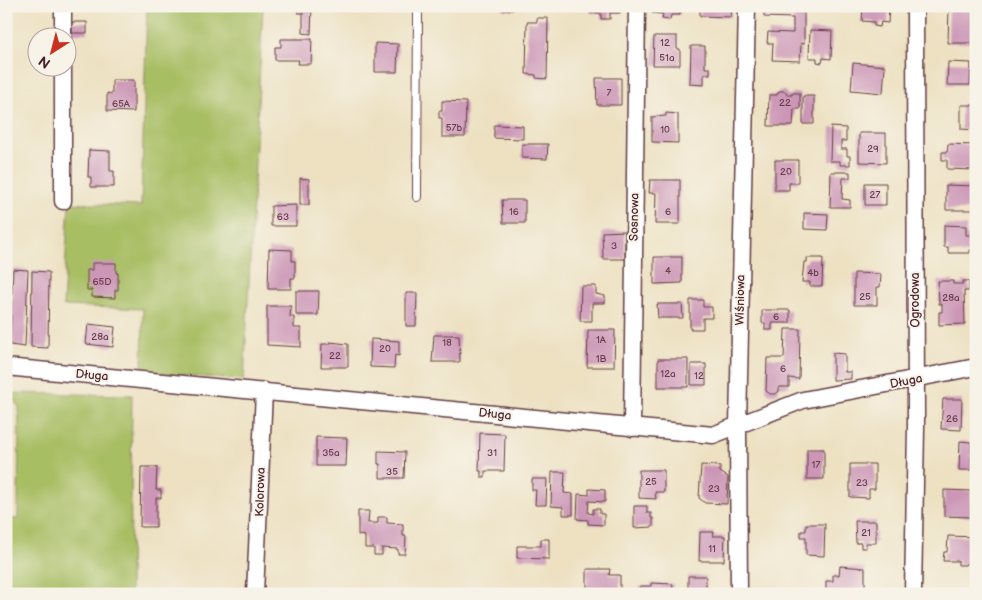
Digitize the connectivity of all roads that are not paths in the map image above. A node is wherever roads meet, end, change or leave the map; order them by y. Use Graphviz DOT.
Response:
graph roads {
  1 [pos="63,6"];
  2 [pos="418,6"];
  3 [pos="637,6"];
  4 [pos="747,6"];
  5 [pos="915,6"];
  6 [pos="63,28"];
  7 [pos="63,78"];
  8 [pos="417,197"];
  9 [pos="63,201"];
  10 [pos="6,367"];
  11 [pos="976,367"];
  12 [pos="915,380"];
  13 [pos="264,390"];
  14 [pos="738,425"];
  15 [pos="632,428"];
  16 [pos="255,594"];
  17 [pos="739,594"];
  18 [pos="913,594"];
  1 -- 6 [label="street"];
  2 -- 8 [label="lane"];
  3 -- 15 [label="street, Sosnowa"];
  4 -- 14 [label="street, Wiśniowa"];
  5 -- 12 [label="street, Ogrodowa"];
  7 -- 9 [label="street"];
  10 -- 13 [label="street, Długa"];
  11 -- 12 [label="street, Długa"];
  12 -- 14 [label="street, Długa"];
  12 -- 18 [label="street, Ogrodowa"];
  13 -- 15 [label="street, Długa"];
  13 -- 16 [label="street, Kolorowa"];
  14 -- 15 [label="street, Długa"];
  14 -- 17 [label="street, Wiśniowa"];
}
